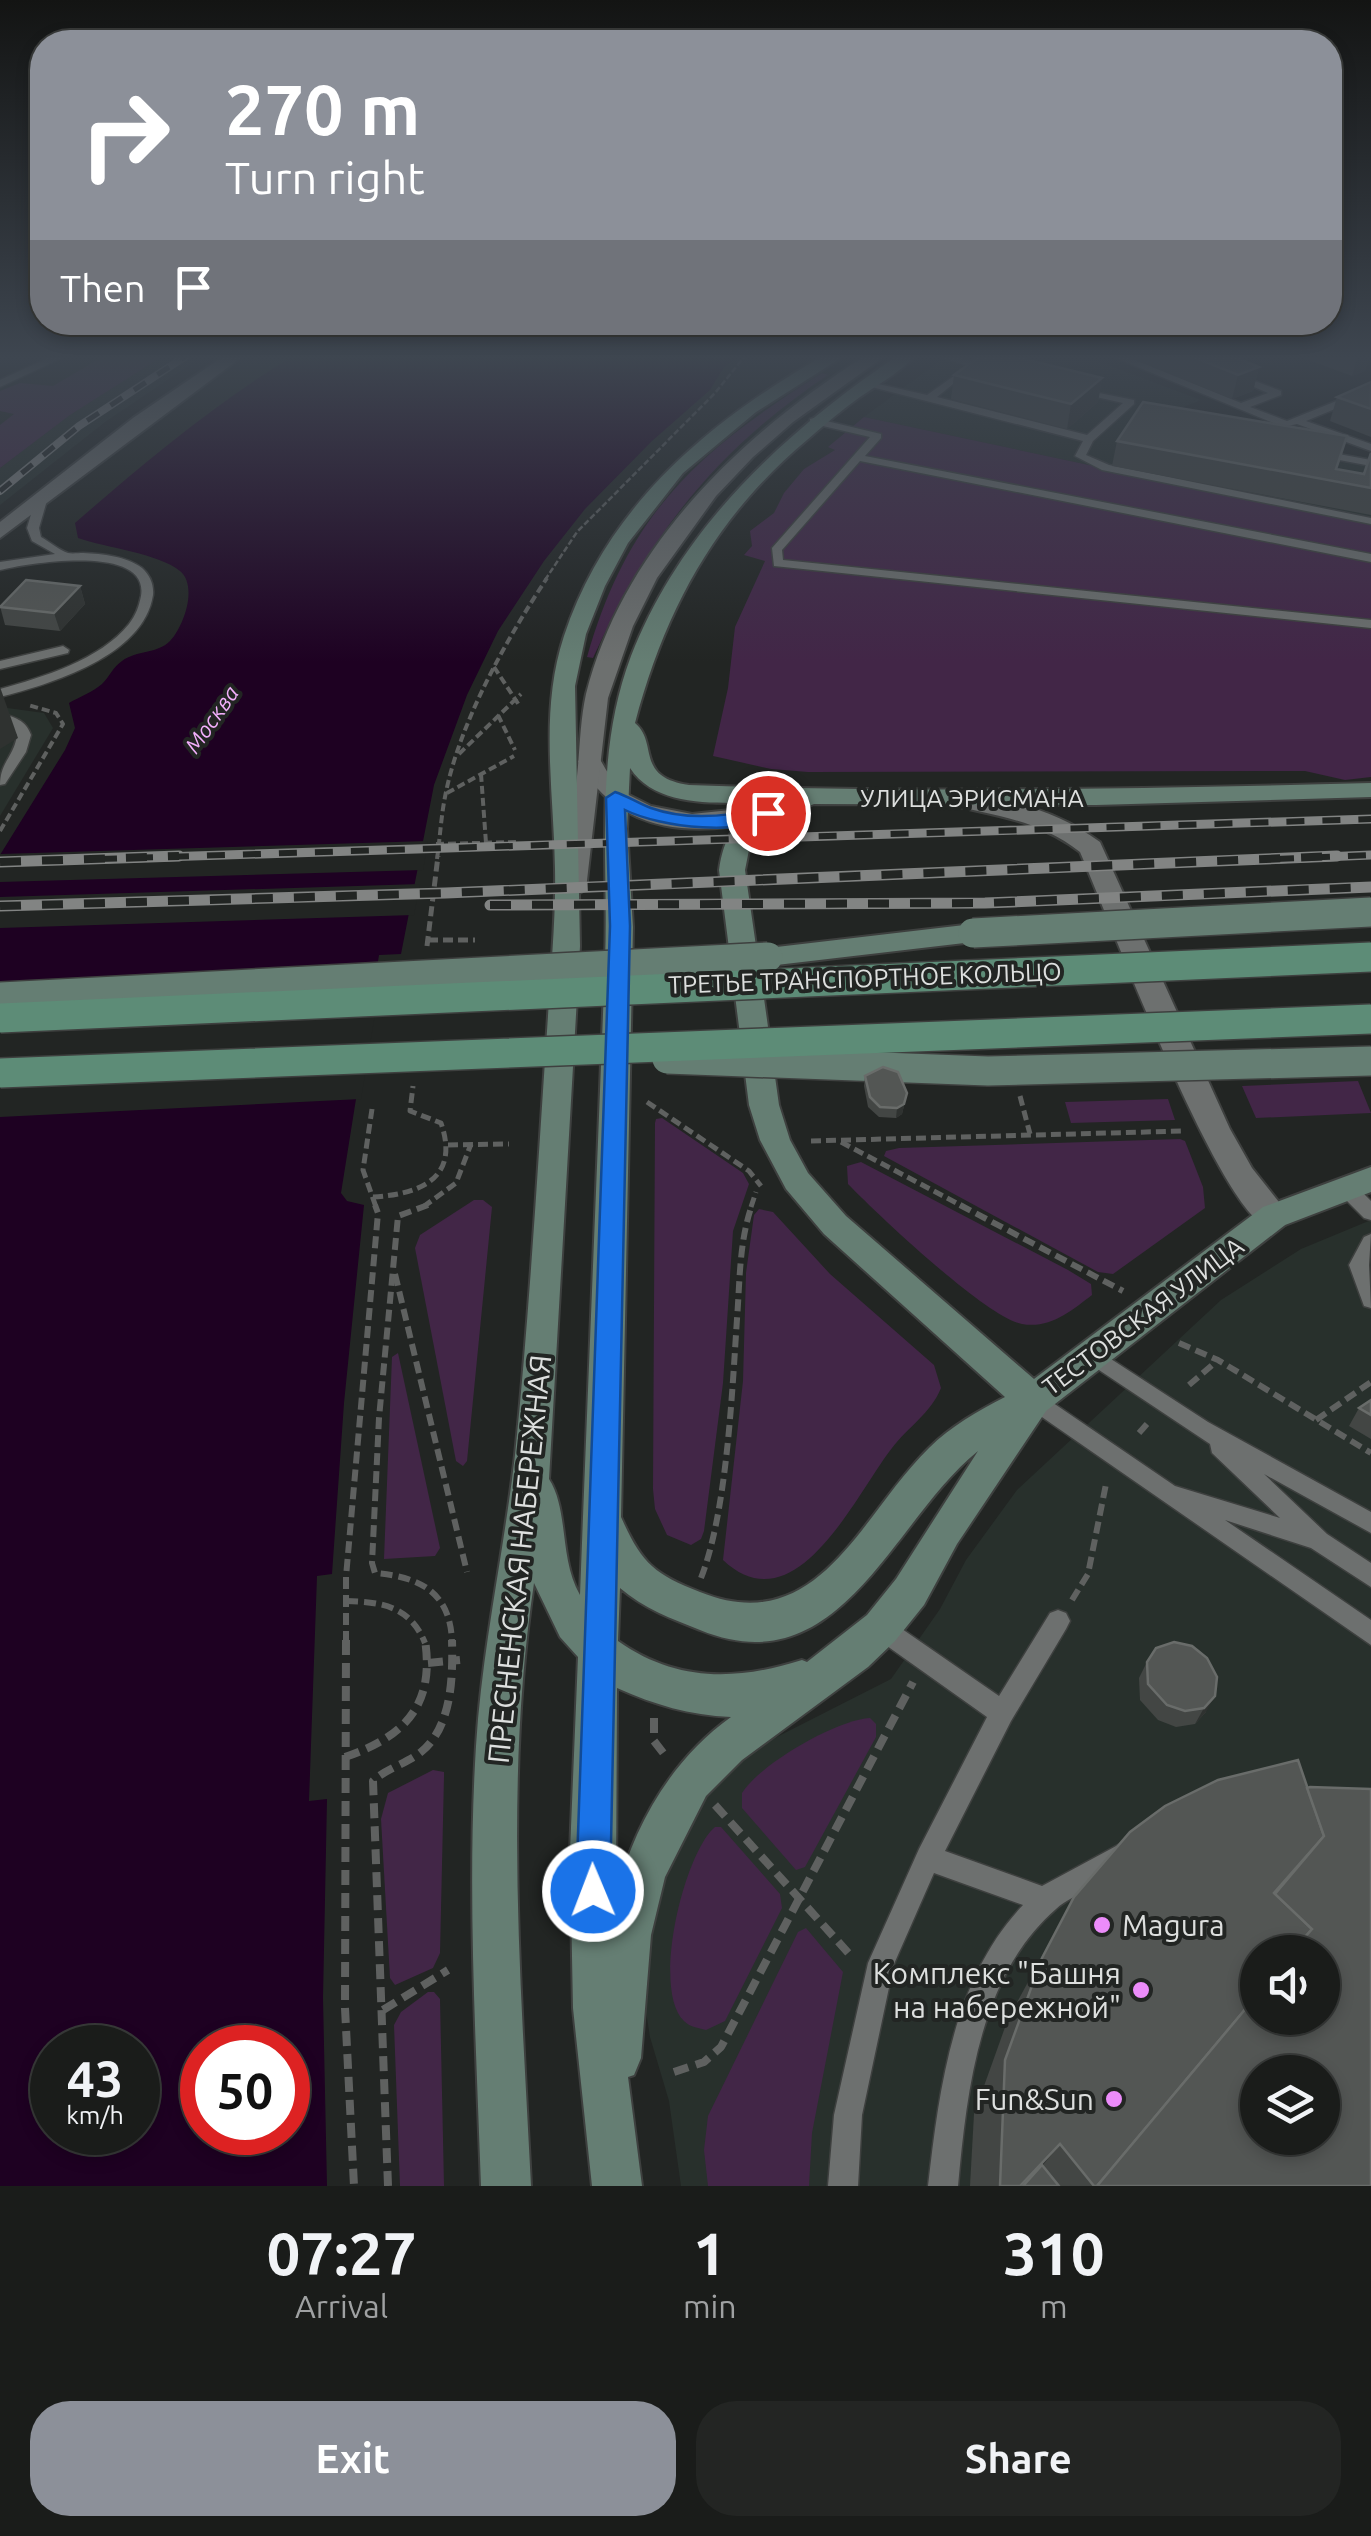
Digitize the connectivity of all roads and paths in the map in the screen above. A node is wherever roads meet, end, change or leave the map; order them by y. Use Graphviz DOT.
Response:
graph roads {
  1 [pos="92,458"];
  2 [pos="651,458"];
  3 [pos="689,458"];
  4 [pos="740,458"];
  5 [pos="776,458"];
  6 [pos="860,458"];
  7 [pos="1084,458"];
  8 [pos="42,497"];
  9 [pos="1371,521"];
  10 [pos="0,532"];
  11 [pos="74,556"];
  12 [pos="1371,558"];
  13 [pos="0,566"];
  14 [pos="1371,624"];
  15 [pos="64,650"];
  16 [pos="0,665"];
  17 [pos="494,666"];
  18 [pos="0,693"];
  19 [pos="521,694"];
  20 [pos="517,702"];
  21 [pos="627,711"];
  22 [pos="498,716"];
  23 [pos="0,718"];
  24 [pos="457,756"];
  25 [pos="590,761"];
  26 [pos="481,774"];
  27 [pos="0,781"];
  28 [pos="1371,790"];
  29 [pos="445,794"];
  30 [pos="938,797"];
  31 [pos="615,798"];
  32 [pos="846,798"];
  33 [pos="768,813"];
  34 [pos="517,842"];
  35 [pos="486,843"];
  36 [pos="436,844"];
  37 [pos="1371,912"];
  38 [pos="568,933"];
  39 [pos="1371,957"];
  40 [pos="426,960"];
  41 [pos="0,997"];
  42 [pos="0,1018"];
  43 [pos="1371,1019"];
  44 [pos="1371,1061"];
  45 [pos="424,1064"];
  46 [pos="0,1073"];
  47 [pos="1035,1094"];
  48 [pos="648,1102"];
  49 [pos="372,1109"];
  50 [pos="1188,1130"];
  51 [pos="1030,1135"];
  52 [pos="838,1140"];
  53 [pos="812,1142"];
  54 [pos="472,1144"];
  55 [pos="509,1144"];
  56 [pos="448,1145"];
  57 [pos="1358,1183"];
  58 [pos="373,1197"];
  59 [pos="1371,1213"];
  60 [pos="1274,1216"];
  61 [pos="1371,1242"];
  62 [pos="393,1266"];
  63 [pos="1123,1291"];
  64 [pos="1371,1300"];
  65 [pos="1179,1343"];
  66 [pos="1094,1356"];
  67 [pos="1218,1360"];
  68 [pos="1371,1382"];
  69 [pos="1189,1384"];
  70 [pos="1363,1388"];
  71 [pos="1371,1394"];
  72 [pos="1033,1400"];
  73 [pos="1316,1420"];
  74 [pos="1147,1424"];
  75 [pos="1201,1428"];
  76 [pos="1139,1433"];
  77 [pos="1371,1453"];
  78 [pos="532,1460"];
  79 [pos="1106,1484"];
  80 [pos="1160,1490"];
  81 [pos="605,1512"];
  82 [pos="1371,1523"];
  83 [pos="1319,1541"];
  84 [pos="467,1572"];
  85 [pos="1371,1576"];
  86 [pos="701,1578"];
  87 [pos="346,1601"];
  88 [pos="1058,1621"];
  89 [pos="1371,1634"];
  90 [pos="868,1640"];
  91 [pos="599,1650"];
  92 [pos="457,1660"];
  93 [pos="428,1663"];
  94 [pos="914,1679"];
  95 [pos="1002,1713"];
  96 [pos="655,1715"];
  97 [pos="346,1757"];
  98 [pos="670,1761"];
  99 [pos="706,1796"];
  100 [pos="1140,1846"];
  101 [pos="928,1858"];
  102 [pos="802,1897"];
  103 [pos="1046,1900"];
  104 [pos="852,1957"];
  105 [pos="448,1970"];
  106 [pos="382,2010"];
  107 [pos="674,2072"];
  108 [pos="616,2180"];
  109 [pos="354,2186"];
  110 [pos="388,2186"];
  111 [pos="506,2186"];
  112 [pos="843,2186"];
  113 [pos="943,2186"];
  1 -- 8 [label="street"];
  2 -- 17 [label="path"];
  3 -- 38 [label="main road, ПРЕСНЕНСКАЯ НАБЕРЕЖНАЯ"];
  4 -- 25 [label="street"];
  5 -- 21 [label="main road"];
  6 -- 12 [label="lane"];
  6 -- 14 [label="lane"];
  7 -- 9 [label="lane"];
  8 -- 10 [label="street"];
  8 -- 11 [label="lane"];
  11 -- 13 [label="lane"];
  11 -- 18 [label="lane"];
  15 -- 16 [label="lane"];
  17 -- 20 [label="path"];
  17 -- 24 [label="path"];
  19 -- 20 [label="path"];
  20 -- 22 [label="path"];
  21 -- 31 [label="main road"];
  21 -- 32 [label="main road, УЛИЦА ЭРИСМАНА"];
  22 -- 24 [label="path"];
  22 -- 26 [label="path"];
  23 -- 27 [label="lane"];
  24 -- 29 [label="path"];
  25 -- 31 [label="street"];
  25 -- 38 [label="street"];
  26 -- 29 [label="path"];
  26 -- 35 [label="path"];
  28 -- 30 [label="main road, УЛИЦА ЭРИСМАНА"];
  29 -- 36 [label="path"];
  30 -- 32 [label="main road, УЛИЦА ЭРИСМАНА"];
  30 -- 60 [label="street"];
  31 -- 33 [label="street"];
  31 -- 81 [label="main road"];
  32 -- 33 [label="main road"];
  33 -- 72 [label="main road"];
  34 -- 35 [label="path"];
  35 -- 36 [label="path"];
  36 -- 40 [label="path"];
  37 -- 41 [label="main road, ТРЕТЬЕ ТРАНСПОРТНОЕ КОЛЬЦО, bridge"];
  38 -- 78 [label="main road, ПРЕСНЕНСКАЯ НАБЕРЕЖНАЯ"];
  39 -- 42 [label="main road, ТРЕТЬЕ ТРАНСПОРТНОЕ КОЛЬЦО, bridge"];
  43 -- 45 [label="main road, bridge"];
  44 -- 45 [label="main road, bridge"];
  45 -- 46 [label="main road, bridge"];
  45 -- 56 [label="path"];
  47 -- 51 [label="path"];
  48 -- 86 [label="path"];
  49 -- 58 [label="path"];
  50 -- 51 [label="path"];
  51 -- 52 [label="path"];
  52 -- 53 [label="path"];
  52 -- 63 [label="path"];
  54 -- 55 [label="path"];
  54 -- 56 [label="path"];
  54 -- 62 [label="path"];
  56 -- 58 [label="path"];
  57 -- 59 [label="lane"];
  57 -- 60 [label="main road, ТЕСТОВСКАЯ УЛИЦА"];
  58 -- 87 [label="path"];
  60 -- 66 [label="main road, ТЕСТОВСКАЯ УЛИЦА"];
  61 -- 64 [label="lane"];
  62 -- 84 [label="path"];
  62 -- 92 [label="path"];
  65 -- 67 [label="path"];
  66 -- 72 [label="main road, ТЕСТОВСКАЯ УЛИЦА"];
  66 -- 75 [label="lane"];
  67 -- 69 [label="path"];
  67 -- 73 [label="path"];
  68 -- 70 [label="path"];
  70 -- 71 [label="path"];
  70 -- 73 [label="path"];
  72 -- 80 [label="lane"];
  72 -- 81 [label="main road"];
  72 -- 90 [label="main road, ТЕСТОВСКАЯ УЛИЦА"];
  73 -- 77 [label="path"];
  74 -- 76 [label="path"];
  75 -- 82 [label="lane"];
  75 -- 83 [label="lane"];
  78 -- 91 [label="main road"];
  78 -- 111 [label="main road, ПРЕСНЕНСКАЯ НАБЕРЕЖНАЯ"];
  79 -- 88 [label="path"];
  80 -- 83 [label="lane"];
  80 -- 89 [label="lane"];
  81 -- 91 [label="main road"];
  83 -- 85 [label="lane"];
  87 -- 93 [label="path"];
  87 -- 97 [label="path"];
  88 -- 95 [label="lane"];
  90 -- 91 [label="main road"];
  90 -- 95 [label="lane"];
  90 -- 108 [label="main road"];
  91 -- 108 [label="main road"];
  92 -- 93 [label="path"];
  92 -- 106 [label="path"];
  93 -- 97 [label="path"];
  94 -- 102 [label="path"];
  95 -- 101 [label="lane"];
  96 -- 98 [label="path"];
  97 -- 109 [label="path"];
  99 -- 102 [label="path"];
  100 -- 103 [label="lane"];
  101 -- 103 [label="lane"];
  101 -- 112 [label="lane"];
  102 -- 104 [label="path"];
  102 -- 107 [label="path"];
  103 -- 113 [label="lane"];
  105 -- 106 [label="path"];
  106 -- 110 [label="path"];
}
